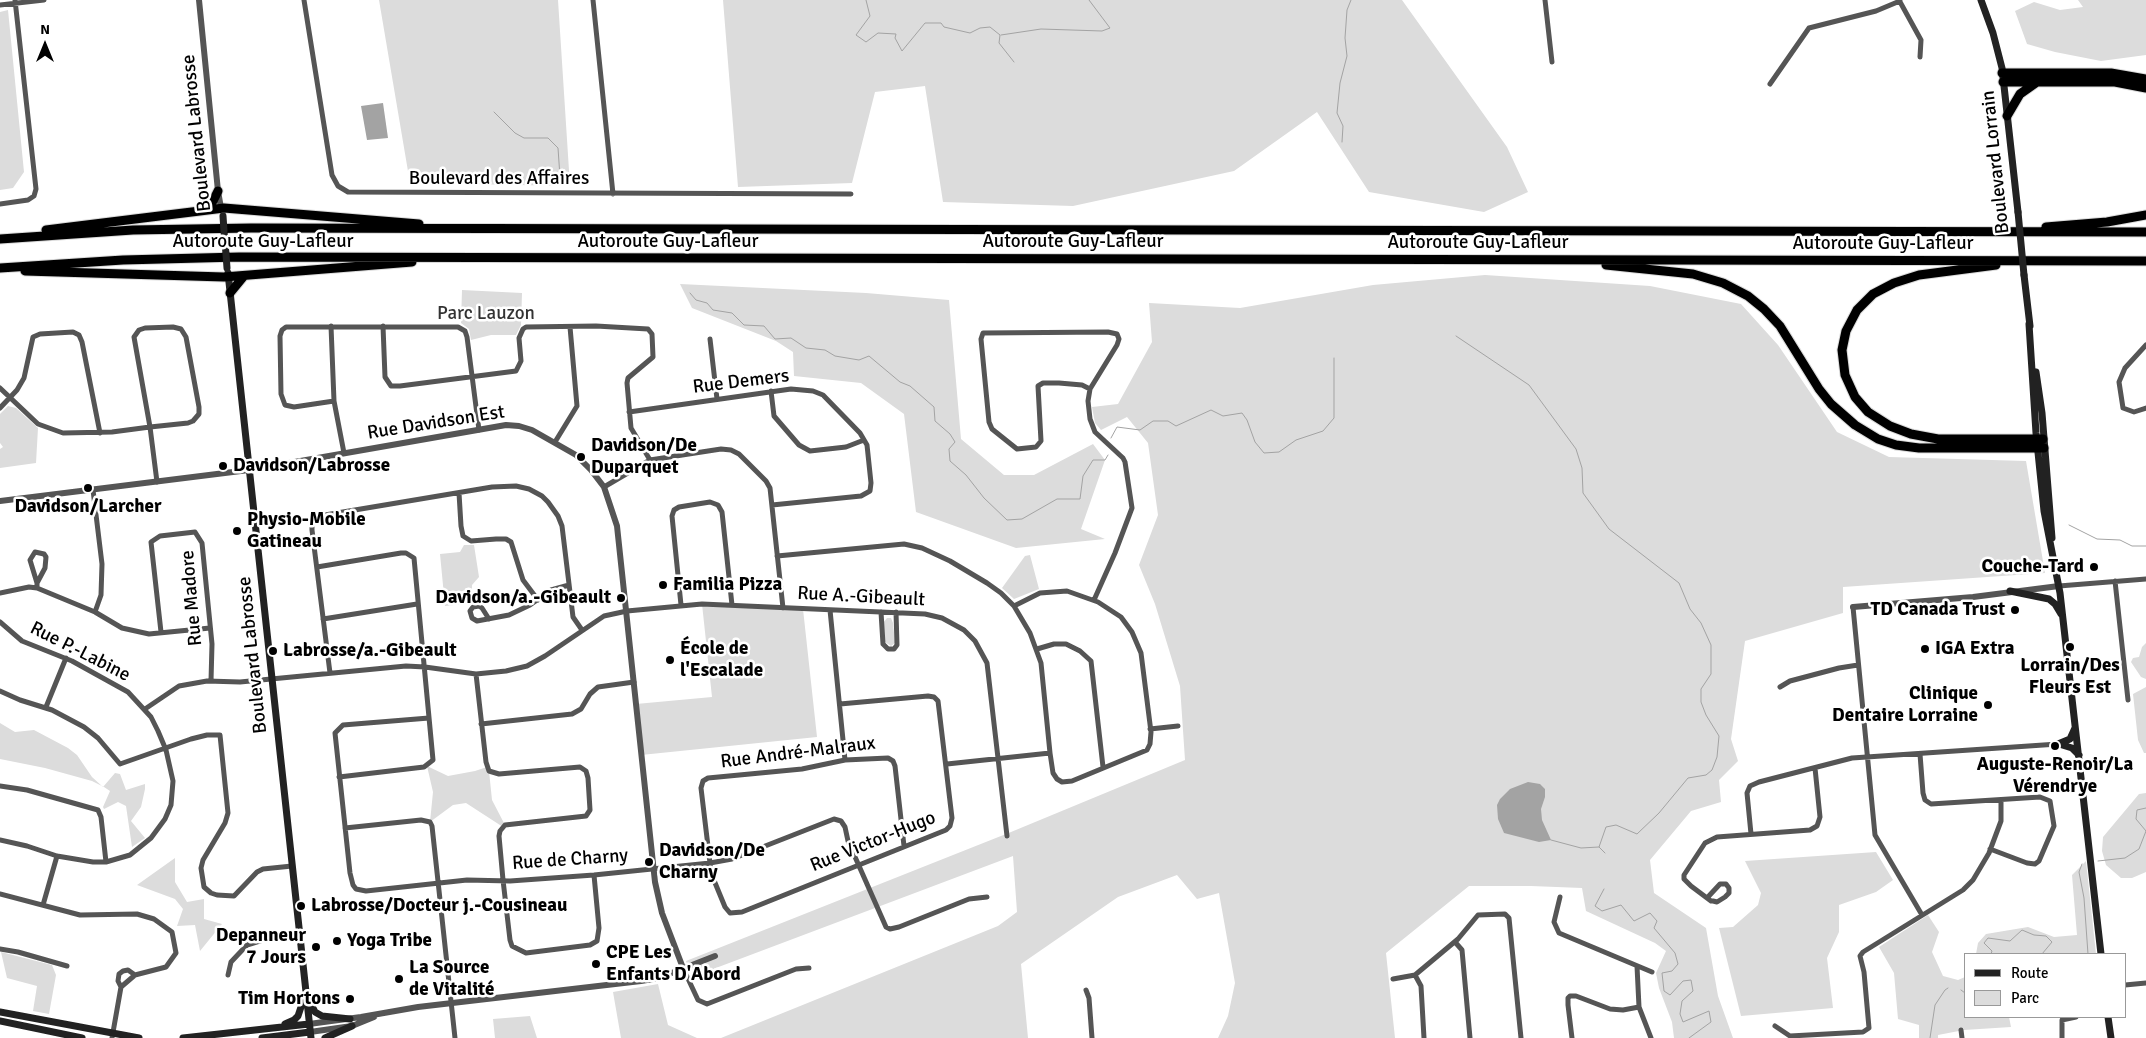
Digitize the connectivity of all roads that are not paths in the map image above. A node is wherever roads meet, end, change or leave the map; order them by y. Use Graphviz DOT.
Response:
graph roads {
  1 [pos="44,0"];
  2 [pos="199,0"];
  3 [pos="304,0"];
  4 [pos="593,0"];
  5 [pos="1545,0"];
  6 [pos="1900,0"];
  7 [pos="1981,0"];
  8 [pos="15,2"];
  9 [pos="0,6"];
  10 [pos="1920,57"];
  11 [pos="1552,62"];
  12 [pos="2003,77"];
  13 [pos="2146,79"];
  14 [pos="2037,82"];
  15 [pos="1770,84"];
  16 [pos="2146,88"];
  17 [pos="2007,116"];
  18 [pos="218,191"];
  19 [pos="613,194"];
  20 [pos="851,194"];
  21 [pos="0,204"];
  22 [pos="206,209"];
  23 [pos="222,212"];
  24 [pos="2146,215"];
  25 [pos="466,229"];
  26 [pos="1994,232"];
  27 [pos="2146,232"];
  28 [pos="0,239"];
  29 [pos="455,258"];
  30 [pos="1546,259"];
  31 [pos="2043,260"];
  32 [pos="2146,261"];
  33 [pos="0,270"];
  34 [pos="228,273"];
  35 [pos="244,276"];
  36 [pos="230,293"];
  37 [pos="331,326"];
  38 [pos="383,326"];
  39 [pos="570,326"];
  40 [pos="710,339"];
  41 [pos="2146,345"];
  42 [pos="473,378"];
  43 [pos="0,388"];
  44 [pos="1090,389"];
  45 [pos="771,391"];
  46 [pos="10,398"];
  47 [pos="717,399"];
  48 [pos="334,401"];
  49 [pos="0,408"];
  50 [pos="2146,408"];
  51 [pos="630,412"];
  52 [pos="150,427"];
  53 [pos="479,430"];
  54 [pos="100,433"];
  55 [pos="864,440"];
  56 [pos="555,442"];
  57 [pos="2040,443"];
  58 [pos="344,454"];
  59 [pos="650,460"];
  60 [pos="249,470"];
  61 [pos="157,482"];
  62 [pos="604,488"];
  63 [pos="93,490"];
  64 [pos="459,493"];
  65 [pos="0,501"];
  66 [pos="772,505"];
  67 [pos="777,556"];
  68 [pos="316,567"];
  69 [pos="2146,579"];
  70 [pos="2115,581"];
  71 [pos="37,586"];
  72 [pos="569,586"];
  73 [pos="2058,586"];
  74 [pos="2010,591"];
  75 [pos="0,593"];
  76 [pos="538,600"];
  77 [pos="1094,600"];
  78 [pos="417,604"];
  79 [pos="681,605"];
  80 [pos="732,605"];
  81 [pos="1014,606"];
  82 [pos="1853,607"];
  83 [pos="782,608"];
  84 [pos="830,610"];
  85 [pos="627,611"];
  86 [pos="95,612"];
  87 [pos="881,612"];
  88 [pos="896,612"];
  89 [pos="489,618"];
  90 [pos="323,619"];
  91 [pos="2064,619"];
  92 [pos="0,622"];
  93 [pos="210,628"];
  94 [pos="582,630"];
  95 [pos="161,632"];
  96 [pos="1037,649"];
  97 [pos="66,658"];
  98 [pos="1858,666"];
  99 [pos="425,667"];
  100 [pos="330,673"];
  101 [pos="476,674"];
  102 [pos="272,679"];
  103 [pos="211,680"];
  104 [pos="634,682"];
  105 [pos="1780,687"];
  106 [pos="0,691"];
  107 [pos="2128,700"];
  108 [pos="840,704"];
  109 [pos="46,707"];
  110 [pos="145,709"];
  111 [pos="429,718"];
  112 [pos="481,724"];
  113 [pos="1178,726"];
  114 [pos="2076,727"];
  115 [pos="1150,729"];
  116 [pos="2058,744"];
  117 [pos="166,750"];
  118 [pos="1050,753"];
  119 [pos="1920,754"];
  120 [pos="2079,755"];
  121 [pos="1867,757"];
  122 [pos="999,759"];
  123 [pos="845,760"];
  124 [pos="947,764"];
  125 [pos="1103,767"];
  126 [pos="1815,768"];
  127 [pos="339,777"];
  128 [pos="0,786"];
  129 [pos="2001,800"];
  130 [pos="345,828"];
  131 [pos="1751,834"];
  132 [pos="1007,836"];
  133 [pos="0,840"];
  134 [pos="904,846"];
  135 [pos="1990,848"];
  136 [pos="56,856"];
  137 [pos="106,862"];
  138 [pos="710,863"];
  139 [pos="858,865"];
  140 [pos="292,866"];
  141 [pos="654,870"];
  142 [pos="594,875"];
  143 [pos="503,880"];
  144 [pos="440,884"];
  145 [pos="0,894"];
  146 [pos="1560,897"];
  147 [pos="987,898"];
  148 [pos="1707,898"];
  149 [pos="43,905"];
  150 [pos="1922,915"];
  151 [pos="300,936"];
  152 [pos="1455,942"];
  153 [pos="0,949"];
  154 [pos="2101,953"];
  155 [pos="715,956"];
  156 [pos="67,966"];
  157 [pos="1637,966"];
  158 [pos="683,968"];
  159 [pos="809,968"];
  160 [pos="1652,972"];
  161 [pos="135,975"];
  162 [pos="228,975"];
  163 [pos="1415,975"];
  164 [pos="1393,979"];
  165 [pos="305,983"];
  166 [pos="2146,983"];
  167 [pos="2126,985"];
  168 [pos="121,987"];
  169 [pos="1086,990"];
  170 [pos="452,1003"];
  171 [pos="1639,1007"];
  172 [pos="3,1013"];
  173 [pos="2065,1018"];
  174 [pos="2108,1018"];
  175 [pos="0,1021"];
  176 [pos="351,1022"];
  177 [pos="309,1024"];
  178 [pos="1776,1026"];
  179 [pos="271,1028"];
  180 [pos="1961,1030"];
  181 [pos="310,1035"];
  182 [pos="112,1036"];
  183 [pos="267,1037"];
  184 [pos="82,1038"];
  185 [pos="139,1038"];
  186 [pos="183,1038"];
  187 [pos="262,1038"];
  188 [pos="289,1038"];
  189 [pos="325,1038"];
  190 [pos="455,1038"];
  191 [pos="1092,1038"];
  192 [pos="1424,1038"];
  193 [pos="1470,1038"];
  194 [pos="1522,1038"];
  195 [pos="1572,1038"];
  196 [pos="1651,1038"];
  197 [pos="1962,1038"];
  198 [pos="2062,1038"];
  199 [pos="2111,1038"];
  1 -- 8 [label="street"];
  2 -- 18 [label="street, Boulevard Labrosse"];
  3 -- 19 [label="street, Boulevard des Affaires"];
  4 -- 19 [label="street"];
  5 -- 11 [label="street"];
  6 -- 10 [label="street"];
  6 -- 15 [label="street"];
  7 -- 12 [label="main road, Boulevard Lorrain"];
  8 -- 9 [label="street"];
  8 -- 21 [label="street"];
  12 -- 13 [label="highway"];
  12 -- 14 [label="highway"];
  12 -- 17 [label="main road, Boulevard Lorrain"];
  14 -- 16 [label="highway"];
  14 -- 17 [label="highway"];
  17 -- 57 [label="main road, Boulevard Lorrain, bridge"];
  18 -- 22 [label="highway"];
  18 -- 23 [label="street, Boulevard Labrosse"];
  19 -- 20 [label="street, Boulevard des Affaires"];
  22 -- 23 [label="highway"];
  22 -- 28 [label="highway"];
  23 -- 25 [label="highway"];
  23 -- 34 [label="main road, Boulevard Labrosse, bridge"];
  24 -- 26 [label="highway"];
  25 -- 26 [label="highway, Autoroute Guy-Lafleur"];
  25 -- 28 [label="highway, Autoroute Guy-Lafleur"];
  26 -- 27 [label="highway, Autoroute Guy-Lafleur"];
  29 -- 30 [label="highway, Autoroute Guy-Lafleur"];
  29 -- 33 [label="highway, Autoroute Guy-Lafleur"];
  29 -- 35 [label="highway"];
  30 -- 31 [label="highway, Autoroute Guy-Lafleur"];
  30 -- 57 [label="highway"];
  31 -- 32 [label="highway, Autoroute Guy-Lafleur"];
  31 -- 57 [label="highway"];
  33 -- 34 [label="highway"];
  34 -- 35 [label="highway"];
  34 -- 36 [label="main road, Boulevard Labrosse"];
  35 -- 36 [label="highway"];
  36 -- 60 [label="main road, Boulevard Labrosse"];
  37 -- 38 [label="street"];
  37 -- 48 [label="street"];
  37 -- 48 [label="street"];
  38 -- 42 [label="street"];
  38 -- 42 [label="street"];
  39 -- 42 [label="street"];
  39 -- 51 [label="street"];
  39 -- 56 [label="street"];
  40 -- 47 [label="street"];
  41 -- 50 [label="street"];
  42 -- 53 [label="street"];
  43 -- 46 [label="street"];
  44 -- 44 [label="street"];
  44 -- 77 [label="street"];
  45 -- 47 [label="street, Rue Demers"];
  45 -- 55 [label="street, Rue Demers"];
  45 -- 55 [label="street"];
  46 -- 49 [label="street"];
  46 -- 54 [label="street"];
  46 -- 54 [label="street"];
  47 -- 51 [label="street, Rue Demers"];
  48 -- 58 [label="street"];
  51 -- 59 [label="street"];
  52 -- 52 [label="street"];
  52 -- 54 [label="street"];
  52 -- 61 [label="street"];
  53 -- 56 [label="street, Rue Davidson Est"];
  53 -- 58 [label="street, Rue Davidson Est"];
  55 -- 66 [label="street, Rue Demers"];
  56 -- 62 [label="street, Rue Davidson Est"];
  57 -- 73 [label="main road, Boulevard Lorrain"];
  58 -- 60 [label="street, Rue Davidson Est"];
  59 -- 62 [label="street"];
  59 -- 66 [label="street"];
  60 -- 61 [label="street, Rue Davidson Est"];
  60 -- 102 [label="main road, Boulevard Labrosse"];
  61 -- 63 [label="street, Rue Davidson Est"];
  62 -- 85 [label="street, Rue Davidson Est"];
  63 -- 65 [label="street, Rue Davidson Est"];
  63 -- 86 [label="street"];
  64 -- 68 [label="street"];
  64 -- 72 [label="street"];
  64 -- 76 [label="street"];
  66 -- 67 [label="street"];
  67 -- 81 [label="street"];
  67 -- 83 [label="street"];
  68 -- 78 [label="street"];
  68 -- 90 [label="street"];
  69 -- 70 [label="street"];
  70 -- 73 [label="street"];
  70 -- 107 [label="street"];
  71 -- 71 [label="street"];
  71 -- 75 [label="street"];
  71 -- 86 [label="street"];
  72 -- 76 [label="street"];
  72 -- 94 [label="street"];
  73 -- 74 [label="street"];
  73 -- 91 [label="main road, Boulevard Lorrain"];
  74 -- 82 [label="street"];
  74 -- 91 [label="main road"];
  76 -- 89 [label="street"];
  77 -- 81 [label="street"];
  77 -- 115 [label="street"];
  78 -- 90 [label="street"];
  78 -- 99 [label="street"];
  79 -- 80 [label="street, Rue A.-Gibeault"];
  79 -- 80 [label="street"];
  79 -- 85 [label="street, Rue A.-Gibeault"];
  80 -- 83 [label="street, Rue A.-Gibeault"];
  81 -- 96 [label="street"];
  82 -- 98 [label="street"];
  83 -- 84 [label="street, Rue A.-Gibeault"];
  84 -- 87 [label="street, Rue A.-Gibeault"];
  84 -- 108 [label="street"];
  85 -- 94 [label="street, Rue A.-Gibeault"];
  85 -- 104 [label="street, Rue Davidson Est"];
  86 -- 95 [label="street"];
  87 -- 88 [label="street, Rue A.-Gibeault"];
  87 -- 88 [label="street"];
  88 -- 122 [label="street, Rue A.-Gibeault"];
  90 -- 100 [label="street"];
  91 -- 114 [label="main road, Boulevard Lorrain"];
  92 -- 97 [label="street, Rue P.-Labine"];
  93 -- 95 [label="street"];
  93 -- 95 [label="street, Rue Madore"];
  93 -- 103 [label="street, Rue Madore"];
  94 -- 101 [label="street, Rue A.-Gibeault"];
  96 -- 118 [label="street"];
  96 -- 125 [label="street"];
  97 -- 109 [label="street"];
  97 -- 110 [label="street, Rue P.-Labine"];
  98 -- 105 [label="street"];
  98 -- 121 [label="street"];
  99 -- 100 [label="street, Rue A.-Gibeault"];
  99 -- 101 [label="street, Rue A.-Gibeault"];
  99 -- 111 [label="street"];
  100 -- 102 [label="street, Rue A.-Gibeault"];
  101 -- 112 [label="street"];
  102 -- 103 [label="street, Rue A.-Gibeault"];
  102 -- 140 [label="main road, Boulevard Labrosse"];
  103 -- 110 [label="street, Rue A.-Gibeault"];
  104 -- 112 [label="street"];
  104 -- 141 [label="street, Rue Davidson Est"];
  106 -- 109 [label="street"];
  108 -- 123 [label="street"];
  108 -- 124 [label="street, Rue Victor-Hugo"];
  109 -- 117 [label="street"];
  110 -- 117 [label="street, Rue P.-Labine"];
  111 -- 127 [label="street"];
  111 -- 127 [label="street, Rue de Charny"];
  112 -- 143 [label="street"];
  113 -- 115 [label="street"];
  114 -- 116 [label="main road"];
  114 -- 120 [label="main road, Boulevard Lorrain"];
  115 -- 125 [label="street"];
  116 -- 119 [label="street"];
  116 -- 120 [label="main road"];
  117 -- 137 [label="street, Rue P.-Labine"];
  117 -- 140 [label="street"];
  118 -- 122 [label="street"];
  118 -- 125 [label="street"];
  119 -- 121 [label="street"];
  119 -- 129 [label="street"];
  120 -- 154 [label="main road, Boulevard Lorrain"];
  121 -- 126 [label="street"];
  121 -- 150 [label="street"];
  122 -- 124 [label="street"];
  122 -- 132 [label="street, Rue A.-Gibeault"];
  123 -- 134 [label="street, Rue André-Malraux"];
  123 -- 138 [label="street, Rue André-Malraux"];
  124 -- 134 [label="street, Rue Victor-Hugo"];
  126 -- 131 [label="street"];
  126 -- 131 [label="street"];
  127 -- 130 [label="street, Rue de Charny"];
  128 -- 137 [label="street"];
  129 -- 135 [label="street"];
  129 -- 135 [label="street"];
  130 -- 144 [label="street, Rue de Charny"];
  130 -- 144 [label="street"];
  131 -- 148 [label="street"];
  133 -- 136 [label="street, Rue P.-Labine"];
  134 -- 139 [label="street, Rue Victor-Hugo"];
  135 -- 150 [label="street"];
  136 -- 137 [label="street, Rue P.-Labine"];
  136 -- 149 [label="street"];
  138 -- 139 [label="street, Rue de Charny"];
  138 -- 139 [label="street, Rue Victor-Hugo"];
  138 -- 141 [label="street, Rue de Charny"];
  139 -- 147 [label="street, Rue de Charny"];
  140 -- 151 [label="main road, Boulevard Labrosse"];
  141 -- 142 [label="street, Rue de Charny"];
  141 -- 158 [label="street, Rue Davidson Est"];
  142 -- 143 [label="street, Rue de Charny"];
  142 -- 143 [label="street"];
  143 -- 144 [label="street, Rue de Charny"];
  144 -- 170 [label="street"];
  145 -- 149 [label="street"];
  146 -- 157 [label="street"];
  149 -- 161 [label="street"];
  150 -- 178 [label="street"];
  151 -- 162 [label="street"];
  151 -- 165 [label="main road, Boulevard Labrosse"];
  152 -- 163 [label="street"];
  152 -- 193 [label="street"];
  152 -- 194 [label="street"];
  153 -- 156 [label="street"];
  155 -- 158 [label="street"];
  157 -- 160 [label="street"];
  157 -- 171 [label="street"];
  158 -- 159 [label="street, Rue Davidson Est"];
  158 -- 170 [label="street"];
  161 -- 168 [label="street"];
  161 -- 168 [label="street"];
  163 -- 164 [label="street"];
  163 -- 192 [label="street"];
  165 -- 176 [label="main road"];
  165 -- 177 [label="main road, Boulevard Labrosse"];
  165 -- 179 [label="main road"];
  166 -- 167 [label="street"];
  168 -- 182 [label="street"];
  169 -- 191 [label="street"];
  170 -- 176 [label="street"];
  170 -- 190 [label="street"];
  171 -- 195 [label="street"];
  171 -- 196 [label="street"];
  172 -- 182 [label="main road"];
  173 -- 198 [label="street"];
  174 -- 199 [label="main road"];
  175 -- 184 [label="main road"];
  176 -- 177 [label="street"];
  176 -- 181 [label="street"];
  176 -- 189 [label="main road"];
  177 -- 179 [label="main road"];
  177 -- 181 [label="main road, Boulevard Labrosse"];
  179 -- 186 [label="main road"];
  180 -- 197 [label="street"];
  181 -- 183 [label="main road"];
  182 -- 185 [label="main road"];
  183 -- 187 [label="main road"];
  183 -- 188 [label="main road"];
}
